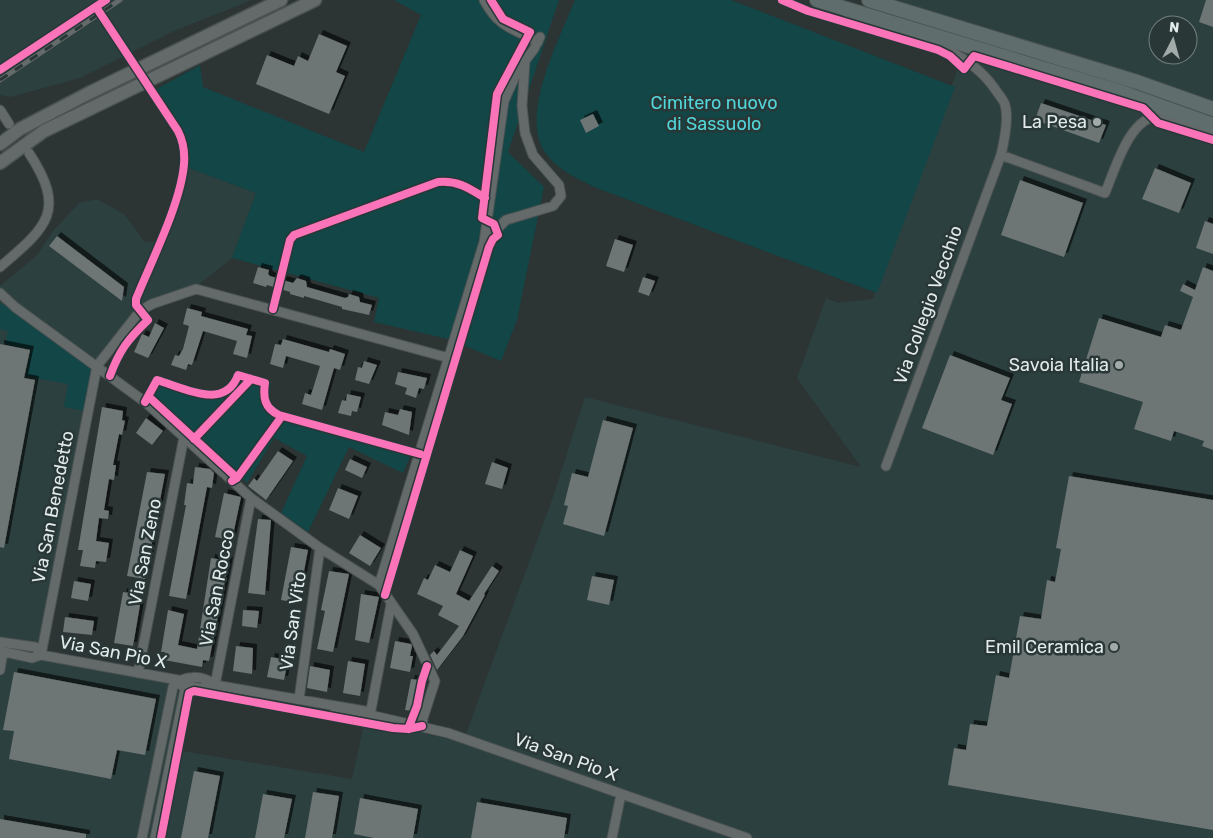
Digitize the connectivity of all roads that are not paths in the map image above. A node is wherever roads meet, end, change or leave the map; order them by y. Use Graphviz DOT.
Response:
graph roads {
  1 [pos="281,0"];
  2 [pos="315,0"];
  3 [pos="484,0"];
  4 [pos="817,0"];
  5 [pos="869,0"];
  6 [pos="842,7"];
  7 [pos="525,62"];
  8 [pos="506,95"];
  9 [pos="523,98"];
  10 [pos="1213,109"];
  11 [pos="0,110"];
  12 [pos="9,124"];
  13 [pos="1213,125"];
  14 [pos="1213,133"];
  15 [pos="0,144"];
  16 [pos="29,153"];
  17 [pos="1002,154"];
  18 [pos="0,162"];
  19 [pos="484,242"];
  20 [pos="0,267"];
  21 [pos="0,293"];
  22 [pos="0,301"];
  23 [pos="15,307"];
  24 [pos="449,358"];
  25 [pos="97,366"];
  26 [pos="184,437"];
  27 [pos="886,466"];
  28 [pos="251,498"];
  29 [pos="320,548"];
  30 [pos="379,585"];
  31 [pos="392,604"];
  32 [pos="0,642"];
  33 [pos="2,652"];
  34 [pos="42,655"];
  35 [pos="0,670"];
  36 [pos="138,673"];
  37 [pos="178,680"];
  38 [pos="216,685"];
  39 [pos="299,699"];
  40 [pos="370,715"];
  41 [pos="422,726"];
  42 [pos="621,794"];
  43 [pos="142,838"];
  44 [pos="155,838"];
  45 [pos="612,838"];
  46 [pos="747,838"];
  1 -- 15 [label="main road"];
  2 -- 18 [label="main road"];
  3 -- 7 [label="street"];
  4 -- 6 [label="main road"];
  5 -- 10 [label="main road"];
  6 -- 13 [label="main road"];
  6 -- 17 [label="street, Via Collegio Vecchio"];
  7 -- 8 [label="street"];
  7 -- 9 [label="street"];
  8 -- 9 [label="street"];
  8 -- 19 [label="street"];
  9 -- 19 [label="street"];
  11 -- 12 [label="street"];
  14 -- 17 [label="street"];
  16 -- 20 [label="street"];
  17 -- 27 [label="street, Via Collegio Vecchio"];
  19 -- 24 [label="street"];
  21 -- 23 [label="street"];
  22 -- 23 [label="street"];
  23 -- 25 [label="street"];
  24 -- 25 [label="street"];
  24 -- 30 [label="street"];
  25 -- 26 [label="street"];
  25 -- 34 [label="street, Via San Benedetto"];
  26 -- 28 [label="street"];
  26 -- 36 [label="street, Via San Zeno"];
  28 -- 29 [label="street"];
  28 -- 38 [label="street, Via San Rocco"];
  29 -- 30 [label="street"];
  29 -- 39 [label="street, Via San Vito"];
  30 -- 31 [label="street"];
  31 -- 40 [label="street"];
  31 -- 41 [label="street"];
  32 -- 34 [label="street, Via San Pio X"];
  33 -- 34 [label="street, Via San Pio X"];
  33 -- 35 [label="street"];
  34 -- 36 [label="street, Via San Pio X"];
  36 -- 37 [label="street, Via San Pio X"];
  37 -- 38 [label="street, Via San Pio X"];
  37 -- 43 [label="street"];
  37 -- 44 [label="street"];
  38 -- 39 [label="street, Via San Pio X"];
  39 -- 40 [label="street, Via San Pio X"];
  40 -- 41 [label="street, Via San Pio X"];
  41 -- 42 [label="street, Via San Pio X"];
  42 -- 45 [label="street"];
  42 -- 46 [label="street, Via San Pio X"];
}
